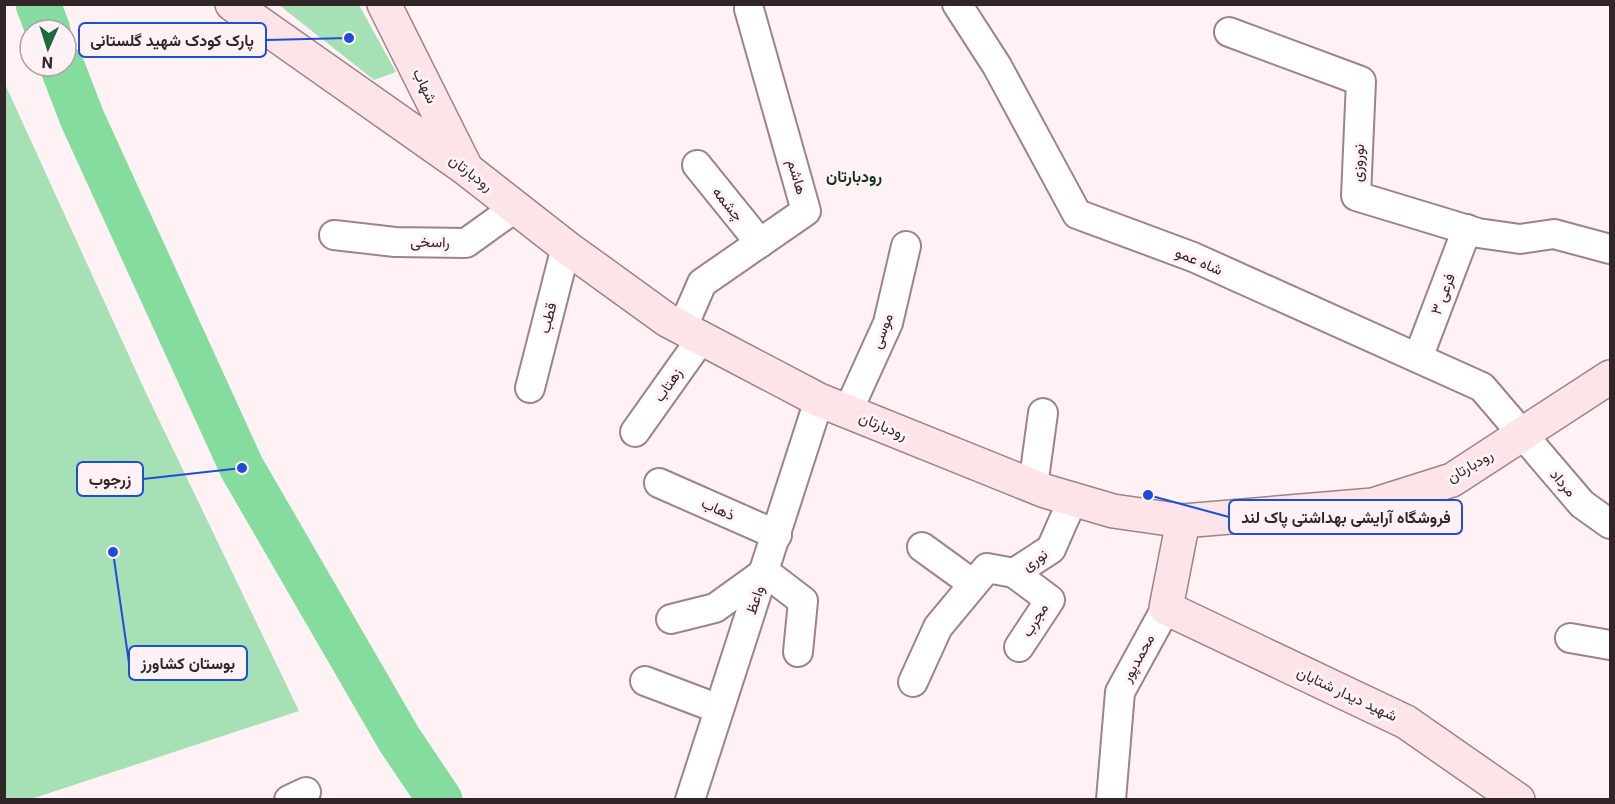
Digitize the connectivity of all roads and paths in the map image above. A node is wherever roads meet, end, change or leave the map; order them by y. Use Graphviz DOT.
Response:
graph roads {
  1 [pos="232,4"];
  2 [pos="957,4"];
  3 [pos="386,5"];
  4 [pos="749,9"];
  5 [pos="1229,32"];
  6 [pos="417,71"];
  7 [pos="369,101"];
  8 [pos="697,165"];
  9 [pos="465,168"];
  10 [pos="516,207"];
  11 [pos="1467,229"];
  12 [pos="334,235"];
  13 [pos="760,243"];
  14 [pos="906,246"];
  15 [pos="566,247"];
  16 [pos="1611,249"];
  17 [pos="691,334"];
  18 [pos="1418,358"];
  19 [pos="1611,377"];
  20 [pos="530,388"];
  21 [pos="833,406"];
  22 [pos="1043,413"];
  23 [pos="635,432"];
  24 [pos="1522,435"];
  25 [pos="659,483"];
  26 [pos="1033,486"];
  27 [pos="1073,500"];
  28 [pos="1183,521"];
  29 [pos="1611,524"];
  30 [pos="777,535"];
  31 [pos="922,547"];
  32 [pos="765,572"];
  33 [pos="1014,573"];
  34 [pos="973,584"];
  35 [pos="1166,608"];
  36 [pos="671,619"];
  37 [pos="1570,638"];
  38 [pos="1611,645"];
  39 [pos="1018,647"];
  40 [pos="798,652"];
  41 [pos="645,681"];
  42 [pos="913,682"];
  43 [pos="719,708"];
  44 [pos="690,800"];
  45 [pos="1111,800"];
  46 [pos="1518,800"];
  1 -- 7 [label="street, رودبارتان"];
  2 -- 18 [label="street, شاه عمو"];
  3 -- 6 [label="street, شهاب"];
  4 -- 13 [label="street, هاشم"];
  5 -- 11 [label="street, نوروزی"];
  6 -- 7 [label="street"];
  6 -- 9 [label="street, شهاب"];
  7 -- 9 [label="street, رودبارتان"];
  8 -- 13 [label="street, چشمه"];
  9 -- 10 [label="street, رودبارتان"];
  10 -- 12 [label="street, راسخی"];
  10 -- 15 [label="street, رودبارتان"];
  11 -- 16 [label="street, نوروزی"];
  11 -- 18 [label="street, فرعی ۳"];
  13 -- 17 [label="street, هاشم"];
  14 -- 21 [label="street, موسی"];
  15 -- 17 [label="street, رودبارتان"];
  15 -- 20 [label="street, قطب"];
  17 -- 21 [label="street, رودبارتان"];
  17 -- 23 [label="street, زهتاب"];
  18 -- 24 [label="street, شاه عمو"];
  19 -- 24 [label="street, رودبارتان"];
  21 -- 26 [label="street, رودبارتان"];
  21 -- 30 [label="street, واعظ"];
  22 -- 26 [label="street"];
  24 -- 28 [label="street, رودبارتان"];
  24 -- 29 [label="street, مرداد"];
  25 -- 30 [label="street, ذهاب"];
  26 -- 27 [label="street, رودبارتان"];
  27 -- 28 [label="street, رودبارتان"];
  27 -- 33 [label="street, نوری"];
  28 -- 35 [label="street, محمدپور"];
  30 -- 32 [label="street, واعظ"];
  31 -- 34 [label="street"];
  32 -- 36 [label="street"];
  32 -- 40 [label="street"];
  32 -- 43 [label="street, واعظ"];
  33 -- 34 [label="street, نوری"];
  33 -- 39 [label="street, مجرب"];
  34 -- 42 [label="street, نوری"];
  35 -- 45 [label="street, محمدپور"];
  35 -- 46 [label="street, شهید دیدار شتابان"];
  37 -- 38 [label="street"];
  41 -- 43 [label="street"];
  43 -- 44 [label="street, واعظ"];
}
